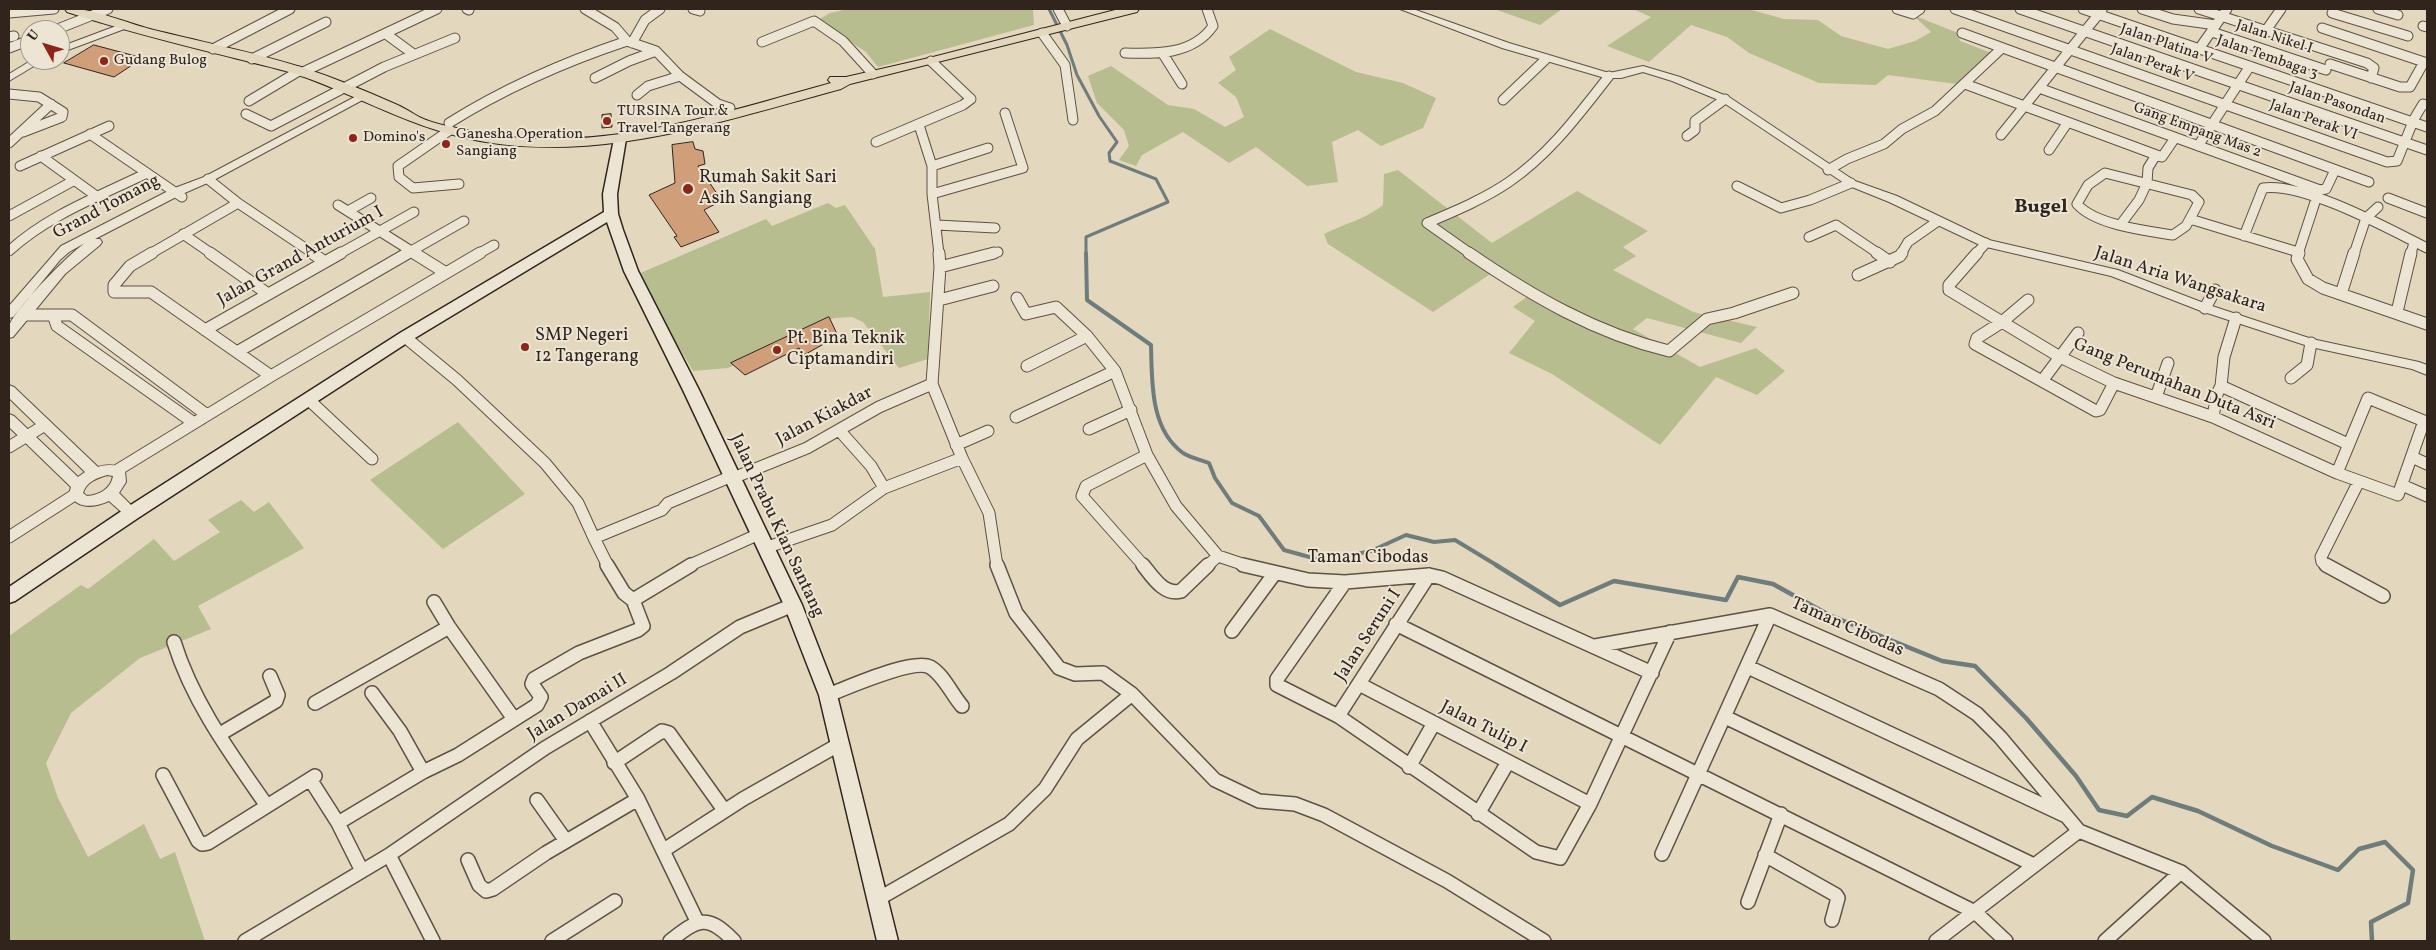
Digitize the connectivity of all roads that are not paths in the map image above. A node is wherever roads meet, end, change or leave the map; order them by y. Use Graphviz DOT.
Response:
graph roads {
  1 [pos="54,9"];
  2 [pos="71,9"];
  3 [pos="108,9"];
  4 [pos="290,9"];
  5 [pos="438,9"];
  6 [pos="589,9"];
  7 [pos="660,9"];
  8 [pos="1058,9"];
  9 [pos="1133,9"];
  10 [pos="1207,9"];
  11 [pos="1405,9"];
  12 [pos="1898,9"];
  13 [pos="1955,9"];
  14 [pos="2020,9"];
  15 [pos="2083,9"];
  16 [pos="2142,9"];
  17 [pos="2199,9"];
  18 [pos="2281,9"];
  19 [pos="2378,9"];
  20 [pos="1916,11"];
  21 [pos="2332,11"];
  22 [pos="2101,12"];
  23 [pos="2225,12"];
  24 [pos="9,13"];
  25 [pos="2398,15"];
  26 [pos="90,17"];
  27 [pos="326,22"];
  28 [pos="70,24"];
  29 [pos="124,26"];
  30 [pos="1064,27"];
  31 [pos="2322,28"];
  32 [pos="2214,29"];
  33 [pos="2267,29"];
  34 [pos="2085,31"];
  35 [pos="1043,33"];
  36 [pos="386,34"];
  37 [pos="1962,34"];
  38 [pos="2408,36"];
  39 [pos="455,38"];
  40 [pos="629,42"];
  41 [pos="762,42"];
  42 [pos="2314,44"];
  43 [pos="70,46"];
  44 [pos="2002,48"];
  45 [pos="213,49"];
  46 [pos="2199,49"];
  47 [pos="2070,50"];
  48 [pos="656,51"];
  49 [pos="2337,52"];
  50 [pos="412,53"];
  51 [pos="1125,53"];
  52 [pos="1163,54"];
  53 [pos="252,59"];
  54 [pos="1546,60"];
  55 [pos="931,61"];
  56 [pos="2250,66"];
  57 [pos="2055,68"];
  58 [pos="22,70"];
  59 [pos="301,72"];
  60 [pos="872,74"];
  61 [pos="680,76"];
  62 [pos="1608,76"];
  63 [pos="2323,76"];
  64 [pos="9,78"];
  65 [pos="595,78"];
  66 [pos="2371,78"];
  67 [pos="846,81"];
  68 [pos="1182,84"];
  69 [pos="1965,84"];
  70 [pos="2238,84"];
  71 [pos="342,86"];
  72 [pos="2039,88"];
  73 [pos="9,94"];
  74 [pos="637,94"];
  75 [pos="364,95"];
  76 [pos="1725,99"];
  77 [pos="1503,100"];
  78 [pos="250,101"];
  79 [pos="51,104"];
  80 [pos="2225,104"];
  81 [pos="2427,105"];
  82 [pos="2024,106"];
  83 [pos="730,108"];
  84 [pos="1005,113"];
  85 [pos="246,114"];
  86 [pos="1073,120"];
  87 [pos="2068,122"];
  88 [pos="2414,122"];
  89 [pos="687,123"];
  90 [pos="919,125"];
  91 [pos="2212,125"];
  92 [pos="109,126"];
  93 [pos="2427,126"];
  94 [pos="449,127"];
  95 [pos="23,132"];
  96 [pos="90,134"];
  97 [pos="2001,135"];
  98 [pos="1687,136"];
  99 [pos="2175,138"];
  100 [pos="569,139"];
  101 [pos="620,139"];
  102 [pos="9,142"];
  103 [pos="876,142"];
  104 [pos="2406,142"];
  105 [pos="2198,146"];
  106 [pos="988,148"];
  107 [pos="2049,150"];
  108 [pos="2427,150"];
  109 [pos="2156,155"];
  110 [pos="41,156"];
  111 [pos="20,166"];
  112 [pos="932,166"];
  113 [pos="1828,170"];
  114 [pos="2335,170"];
  115 [pos="147,173"];
  116 [pos="208,179"];
  117 [pos="73,181"];
  118 [pos="2369,182"];
  119 [pos="1851,183"];
  120 [pos="2147,183"];
  121 [pos="459,184"];
  122 [pos="1736,186"];
  123 [pos="183,192"];
  124 [pos="932,194"];
  125 [pos="99,198"];
  126 [pos="371,198"];
  127 [pos="2388,198"];
  128 [pos="2316,199"];
  129 [pos="238,203"];
  130 [pos="338,205"];
  131 [pos="2378,207"];
  132 [pos="348,211"];
  133 [pos="414,212"];
  134 [pos="2427,213"];
  135 [pos="611,214"];
  136 [pos="9,216"];
  137 [pos="2366,218"];
  138 [pos="2190,219"];
  139 [pos="464,221"];
  140 [pos="1938,221"];
  141 [pos="2121,224"];
  142 [pos="937,225"];
  143 [pos="995,228"];
  144 [pos="380,231"];
  145 [pos="183,234"];
  146 [pos="2244,236"];
  147 [pos="1809,237"];
  148 [pos="2414,242"];
  149 [pos="1986,243"];
  150 [pos="11,245"];
  151 [pos="494,245"];
  152 [pos="2427,248"];
  153 [pos="412,251"];
  154 [pos="998,252"];
  155 [pos="2298,252"];
  156 [pos="325,262"];
  157 [pos="1890,262"];
  158 [pos="940,267"];
  159 [pos="446,273"];
  160 [pos="1858,275"];
  161 [pos="993,286"];
  162 [pos="2215,290"];
  163 [pos="1793,293"];
  164 [pos="268,294"];
  165 [pos="2341,294"];
  166 [pos="1017,298"];
  167 [pos="939,300"];
  168 [pos="2028,300"];
  169 [pos="2205,308"];
  170 [pos="17,310"];
  171 [pos="2397,312"];
  172 [pos="2236,318"];
  173 [pos="55,321"];
  174 [pos="2002,322"];
  175 [pos="2427,324"];
  176 [pos="205,330"];
  177 [pos="2078,333"];
  178 [pos="9,334"];
  179 [pos="1087,336"];
  180 [pos="405,337"];
  181 [pos="2311,343"];
  182 [pos="237,352"];
  183 [pos="2060,358"];
  184 [pos="2168,364"];
  185 [pos="1027,366"];
  186 [pos="2427,370"];
  187 [pos="1115,371"];
  188 [pos="148,372"];
  189 [pos="271,376"];
  190 [pos="2291,378"];
  191 [pos="135,380"];
  192 [pos="2042,380"];
  193 [pos="932,384"];
  194 [pos="2114,384"];
  195 [pos="2221,386"];
  196 [pos="9,390"];
  197 [pos="2156,397"];
  198 [pos="309,400"];
  199 [pos="1131,410"];
  200 [pos="207,415"];
  201 [pos="1016,417"];
  202 [pos="2213,417"];
  203 [pos="9,419"];
  204 [pos="194,423"];
  205 [pos="45,425"];
  206 [pos="1089,429"];
  207 [pos="839,430"];
  208 [pos="988,431"];
  209 [pos="27,435"];
  210 [pos="2348,444"];
  211 [pos="956,445"];
  212 [pos="9,447"];
  213 [pos="1147,455"];
  214 [pos="2412,457"];
  215 [pos="962,458"];
  216 [pos="372,459"];
  217 [pos="2427,464"];
  218 [pos="116,471"];
  219 [pos="95,473"];
  220 [pos="2337,473"];
  221 [pos="729,478"];
  222 [pos="2359,482"];
  223 [pos="2402,485"];
  224 [pos="884,488"];
  225 [pos="77,490"];
  226 [pos="110,493"];
  227 [pos="2427,496"];
  228 [pos="132,513"];
  229 [pos="9,537"];
  230 [pos="594,538"];
  231 [pos="762,541"];
  232 [pos="1218,556"];
  233 [pos="1276,574"];
  234 [pos="1428,575"];
  235 [pos="1346,582"];
  236 [pos="9,596"];
  237 [pos="2383,596"];
  238 [pos="633,600"];
  239 [pos="434,602"];
  240 [pos="793,605"];
  241 [pos="1770,615"];
  242 [pos="1396,624"];
  243 [pos="450,627"];
  244 [pos="1232,631"];
  245 [pos="1670,632"];
  246 [pos="174,642"];
  247 [pos="1595,646"];
  248 [pos="1748,667"];
  249 [pos="1652,673"];
  250 [pos="270,676"];
  251 [pos="1359,684"];
  252 [pos="372,693"];
  253 [pos="1132,694"];
  254 [pos="828,695"];
  255 [pos="315,703"];
  256 [pos="962,706"];
  257 [pos="1338,716"];
  258 [pos="1725,717"];
  259 [pos="514,719"];
  260 [pos="590,721"];
  261 [pos="1434,723"];
  262 [pos="220,734"];
  263 [pos="1623,736"];
  264 [pos="838,745"];
  265 [pos="1508,762"];
  266 [pos="614,763"];
  267 [pos="1409,767"];
  268 [pos="423,772"];
  269 [pos="1699,774"];
  270 [pos="163,775"];
  271 [pos="638,799"];
  272 [pos="537,800"];
  273 [pos="1590,804"];
  274 [pos="267,806"];
  275 [pos="724,810"];
  276 [pos="1478,814"];
  277 [pos="1781,814"];
  278 [pos="2066,816"];
  279 [pos="338,823"];
  280 [pos="2078,831"];
  281 [pos="566,841"];
  282 [pos="664,850"];
  283 [pos="1662,854"];
  284 [pos="389,855"];
  285 [pos="1765,855"];
  286 [pos="468,860"];
  287 [pos="2034,865"];
  288 [pos="362,870"];
  289 [pos="2181,872"];
  290 [pos="878,899"];
  291 [pos="615,901"];
  292 [pos="1748,902"];
  293 [pos="1975,912"];
  294 [pos="1832,920"];
  295 [pos="696,921"];
  296 [pos="430,940"];
  297 [pos="245,941"];
  298 [pos="552,941"];
  299 [pos="670,941"];
  300 [pos="734,941"];
  301 [pos="888,941"];
  302 [pos="1544,941"];
  303 [pos="1936,941"];
  304 [pos="2006,941"];
  305 [pos="2106,941"];
  306 [pos="2262,941"];
  1 -- 24 [label="street"];
  2 -- 26 [label="main road"];
  3 -- 26 [label="street"];
  4 -- 45 [label="street"];
  5 -- 36 [label="street"];
  6 -- 40 [label="street"];
  7 -- 40 [label="street"];
  8 -- 30 [label="street"];
  9 -- 30 [label="main road"];
  10 -- 52 [label="street"];
  11 -- 54 [label="street, Jalan Aria Wangsakara"];
  12 -- 20 [label="street"];
  13 -- 47 [label="street, Jalan Perak V"];
  14 -- 34 [label="street, Jalan Platina V"];
  15 -- 22 [label="street, Jalan Tembaga 3"];
  16 -- 32 [label="street, Jalan Nikel I"];
  17 -- 23 [label="street"];
  18 -- 33 [label="street"];
  19 -- 25 [label="street"];
  21 -- 31 [label="street"];
  21 -- 38 [label="street"];
  22 -- 34 [label="street"];
  22 -- 46 [label="street, Jalan Tembaga 3"];
  23 -- 32 [label="street"];
  23 -- 33 [label="street"];
  26 -- 28 [label="street"];
  26 -- 29 [label="main road"];
  27 -- 53 [label="street"];
  29 -- 43 [label="street"];
  29 -- 45 [label="main road"];
  30 -- 35 [label="main road"];
  31 -- 42 [label="street"];
  31 -- 66 [label="street"];
  32 -- 46 [label="street"];
  32 -- 63 [label="street, Jalan Nikel I"];
  33 -- 42 [label="street"];
  34 -- 47 [label="street"];
  34 -- 70 [label="street, Jalan Platina V"];
  35 -- 55 [label="main road"];
  35 -- 86 [label="street"];
  36 -- 50 [label="street"];
  36 -- 59 [label="street"];
  37 -- 44 [label="street"];
  39 -- 50 [label="street"];
  40 -- 48 [label="street"];
  40 -- 94 [label="street"];
  41 -- 60 [label="street"];
  42 -- 49 [label="street"];
  44 -- 57 [label="street"];
  44 -- 69 [label="street"];
  45 -- 53 [label="main road"];
  46 -- 56 [label="street, Jalan Tembaga 3"];
  47 -- 57 [label="street"];
  47 -- 80 [label="street, Jalan Perak V"];
  48 -- 61 [label="street"];
  48 -- 65 [label="street"];
  49 -- 63 [label="street"];
  49 -- 66 [label="street"];
  50 -- 71 [label="street"];
  51 -- 52 [label="street"];
  52 -- 68 [label="street"];
  53 -- 59 [label="main road"];
  54 -- 62 [label="street, Jalan Aria Wangsakara"];
  54 -- 77 [label="street"];
  55 -- 60 [label="main road"];
  55 -- 90 [label="street"];
  56 -- 63 [label="street, Jalan Tembaga 3"];
  56 -- 70 [label="street"];
  57 -- 72 [label="street"];
  57 -- 91 [label="street"];
  58 -- 64 [label="street"];
  59 -- 71 [label="main road"];
  59 -- 78 [label="street"];
  60 -- 67 [label="main road"];
  61 -- 74 [label="street"];
  61 -- 83 [label="street"];
  62 -- 76 [label="street, Jalan Aria Wangsakara"];
  62 -- 163 [label="street"];
  63 -- 66 [label="street"];
  63 -- 88 [label="street, Jalan Tembaga 3"];
  67 -- 83 [label="main road"];
  67 -- 89 [label="main road"];
  69 -- 82 [label="street"];
  69 -- 113 [label="street"];
  70 -- 80 [label="street"];
  70 -- 104 [label="street, Jalan Pasondan"];
  71 -- 75 [label="main road"];
  71 -- 85 [label="street"];
  72 -- 82 [label="street"];
  72 -- 99 [label="street, Gang Empang Mas 2"];
  73 -- 79 [label="street"];
  75 -- 94 [label="main road"];
  75 -- 116 [label="street, Grand Tomang"];
  76 -- 98 [label="street"];
  76 -- 113 [label="street, Jalan Aria Wangsakara"];
  79 -- 95 [label="street"];
  79 -- 95 [label="street"];
  80 -- 91 [label="street"];
  80 -- 104 [label="street, Jalan Perak VI"];
  81 -- 88 [label="street"];
  82 -- 87 [label="street"];
  82 -- 97 [label="street"];
  83 -- 89 [label="main road"];
  84 -- 124 [label="street"];
  87 -- 107 [label="street"];
  87 -- 109 [label="street"];
  88 -- 93 [label="street, Jalan Tembaga 3"];
  88 -- 104 [label="street"];
  89 -- 100 [label="main road"];
  89 -- 101 [label="main road"];
  90 -- 103 [label="street"];
  90 -- 112 [label="street"];
  91 -- 105 [label="street"];
  91 -- 114 [label="street"];
  92 -- 96 [label="street"];
  94 -- 100 [label="main road"];
  94 -- 121 [label="street"];
  95 -- 102 [label="street"];
  96 -- 110 [label="street"];
  96 -- 115 [label="street"];
  99 -- 105 [label="street, Gang Empang Mas 2"];
  99 -- 109 [label="street"];
  100 -- 101 [label="main road"];
  101 -- 135 [label="main road, Jalan Prabu Kian Santang"];
  104 -- 108 [label="street, Jalan Pasondan"];
  105 -- 114 [label="street, Gang Empang Mas 2"];
  106 -- 112 [label="street"];
  109 -- 120 [label="street"];
  110 -- 111 [label="street"];
  110 -- 117 [label="street"];
  112 -- 124 [label="street"];
  113 -- 119 [label="street, Jalan Aria Wangsakara"];
  114 -- 118 [label="street"];
  115 -- 123 [label="street"];
  115 -- 125 [label="street"];
  116 -- 123 [label="street, Grand Tomang"];
  116 -- 129 [label="street"];
  117 -- 125 [label="street"];
  117 -- 136 [label="street"];
  119 -- 122 [label="street"];
  119 -- 140 [label="street, Jalan Aria Wangsakara"];
  120 -- 138 [label="street"];
  120 -- 141 [label="street"];
  120 -- 141 [label="street"];
  123 -- 170 [label="street, Grand Tomang"];
  124 -- 142 [label="street"];
  125 -- 150 [label="street"];
  126 -- 132 [label="street"];
  127 -- 134 [label="street"];
  128 -- 137 [label="street"];
  128 -- 146 [label="street"];
  128 -- 155 [label="street"];
  129 -- 145 [label="street"];
  129 -- 156 [label="street"];
  130 -- 132 [label="street"];
  131 -- 137 [label="street"];
  132 -- 144 [label="street"];
  133 -- 144 [label="street, Jalan Grand Anturium I"];
  135 -- 180 [label="main road"];
  135 -- 221 [label="main road, Jalan Prabu Kian Santang"];
  137 -- 148 [label="street"];
  137 -- 165 [label="street"];
  138 -- 141 [label="street"];
  138 -- 146 [label="street"];
  139 -- 153 [label="street"];
  140 -- 149 [label="street, Jalan Aria Wangsakara"];
  140 -- 157 [label="street"];
  142 -- 143 [label="street"];
  142 -- 158 [label="street"];
  144 -- 153 [label="street"];
  144 -- 156 [label="street, Jalan Grand Anturium I"];
  145 -- 164 [label="street"];
  145 -- 176 [label="street"];
  146 -- 155 [label="street"];
  147 -- 157 [label="street"];
  148 -- 152 [label="street"];
  148 -- 171 [label="street"];
  149 -- 169 [label="street, Jalan Aria Wangsakara"];
  149 -- 174 [label="street, Gang Perumahan Duta Asri"];
  151 -- 159 [label="street"];
  153 -- 159 [label="street"];
  153 -- 182 [label="street"];
  154 -- 158 [label="street"];
  155 -- 165 [label="street"];
  156 -- 164 [label="street, Jalan Grand Anturium I"];
  157 -- 160 [label="street"];
  158 -- 167 [label="street"];
  159 -- 189 [label="street"];
  161 -- 167 [label="street"];
  162 -- 169 [label="street"];
  164 -- 176 [label="street, Jalan Grand Anturium I"];
  165 -- 171 [label="street"];
  166 -- 179 [label="street"];
  167 -- 193 [label="street"];
  168 -- 174 [label="street"];
  169 -- 172 [label="street, Jalan Aria Wangsakara"];
  170 -- 173 [label="street"];
  170 -- 178 [label="street, Grand Tomang"];
  171 -- 175 [label="street"];
  172 -- 181 [label="street, Jalan Aria Wangsakara"];
  172 -- 195 [label="street"];
  173 -- 188 [label="street"];
  173 -- 191 [label="street"];
  174 -- 183 [label="street, Gang Perumahan Duta Asri"];
  174 -- 192 [label="street"];
  176 -- 182 [label="street"];
  177 -- 183 [label="street"];
  179 -- 185 [label="street"];
  179 -- 187 [label="street"];
  180 -- 198 [label="main road"];
  180 -- 230 [label="street"];
  181 -- 186 [label="street, Jalan Aria Wangsakara"];
  181 -- 190 [label="street"];
  182 -- 189 [label="street"];
  183 -- 192 [label="street"];
  183 -- 194 [label="street, Gang Perumahan Duta Asri"];
  184 -- 197 [label="street"];
  187 -- 199 [label="street"];
  187 -- 201 [label="street"];
  188 -- 191 [label="street"];
  188 -- 200 [label="street"];
  189 -- 200 [label="street"];
  191 -- 204 [label="street"];
  192 -- 194 [label="street"];
  193 -- 207 [label="street, Jalan Kiakdar"];
  193 -- 211 [label="street"];
  194 -- 197 [label="street, Gang Perumahan Duta Asri"];
  195 -- 202 [label="street"];
  195 -- 210 [label="street"];
  196 -- 205 [label="street"];
  197 -- 202 [label="street, Gang Perumahan Duta Asri"];
  198 -- 216 [label="street"];
  198 -- 228 [label="main road"];
  199 -- 206 [label="street"];
  199 -- 213 [label="street"];
  200 -- 204 [label="street"];
  202 -- 220 [label="street, Gang Perumahan Duta Asri"];
  203 -- 209 [label="street"];
  204 -- 218 [label="street"];
  205 -- 209 [label="street"];
  205 -- 219 [label="street"];
  207 -- 221 [label="street, Jalan Kiakdar"];
  207 -- 224 [label="street"];
  208 -- 211 [label="street"];
  209 -- 212 [label="street"];
  209 -- 225 [label="street"];
  210 -- 214 [label="street"];
  210 -- 220 [label="street"];
  211 -- 215 [label="street"];
  213 -- 232 [label="street"];
  213 -- 232 [label="street"];
  214 -- 217 [label="street"];
  214 -- 223 [label="street"];
  215 -- 224 [label="street"];
  215 -- 253 [label="street"];
  218 -- 219 [label="street"];
  218 -- 226 [label="street"];
  219 -- 225 [label="street"];
  220 -- 222 [label="street, Gang Perumahan Duta Asri"];
  221 -- 230 [label="street, Jalan Kiakdar"];
  221 -- 231 [label="main road, Jalan Prabu Kian Santang"];
  222 -- 223 [label="street, Gang Perumahan Duta Asri"];
  222 -- 237 [label="street"];
  223 -- 227 [label="street"];
  224 -- 231 [label="street"];
  225 -- 226 [label="street"];
  225 -- 229 [label="street"];
  226 -- 228 [label="street"];
  228 -- 236 [label="main road"];
  230 -- 238 [label="street"];
  231 -- 238 [label="street"];
  231 -- 240 [label="main road, Jalan Prabu Kian Santang"];
  232 -- 233 [label="street, Taman Cibodas"];
  233 -- 235 [label="street, Taman Cibodas"];
  233 -- 244 [label="street"];
  234 -- 235 [label="street, Taman Cibodas"];
  234 -- 242 [label="street, Jalan Seruni I"];
  234 -- 247 [label="street, Taman Cibodas"];
  235 -- 257 [label="street"];
  238 -- 259 [label="street"];
  239 -- 243 [label="street"];
  240 -- 254 [label="main road, Jalan Prabu Kian Santang"];
  240 -- 260 [label="street, Jalan Damai II"];
  241 -- 245 [label="street, Taman Cibodas"];
  241 -- 248 [label="street"];
  241 -- 278 [label="street, Taman Cibodas"];
  242 -- 251 [label="street, Jalan Seruni I"];
  242 -- 263 [label="street"];
  243 -- 255 [label="street"];
  243 -- 259 [label="street"];
  245 -- 247 [label="street, Taman Cibodas"];
  245 -- 249 [label="street"];
  246 -- 262 [label="street"];
  247 -- 249 [label="street"];
  248 -- 258 [label="street"];
  248 -- 278 [label="street"];
  249 -- 263 [label="street"];
  250 -- 262 [label="street"];
  251 -- 257 [label="street, Jalan Seruni I"];
  251 -- 261 [label="street, Jalan Tulip I"];
  252 -- 268 [label="street"];
  253 -- 290 [label="street"];
  253 -- 302 [label="street"];
  254 -- 256 [label="street"];
  254 -- 264 [label="main road, Jalan Prabu Kian Santang"];
  257 -- 267 [label="street"];
  258 -- 269 [label="street"];
  258 -- 287 [label="street"];
  259 -- 268 [label="street"];
  260 -- 266 [label="street"];
  260 -- 284 [label="street, Jalan Damai II"];
  261 -- 265 [label="street, Jalan Tulip I"];
  261 -- 267 [label="street"];
  262 -- 274 [label="street"];
  263 -- 269 [label="street"];
  263 -- 273 [label="street"];
  264 -- 275 [label="street"];
  264 -- 290 [label="main road, Jalan Prabu Kian Santang"];
  265 -- 273 [label="street, Jalan Tulip I"];
  265 -- 276 [label="street"];
  266 -- 271 [label="street"];
  266 -- 275 [label="street"];
  267 -- 276 [label="street"];
  268 -- 279 [label="street"];
  269 -- 277 [label="street"];
  269 -- 283 [label="street"];
  270 -- 274 [label="street"];
  271 -- 281 [label="street"];
  271 -- 282 [label="street"];
  272 -- 281 [label="street"];
  273 -- 276 [label="street"];
  274 -- 279 [label="street"];
  275 -- 282 [label="street"];
  277 -- 285 [label="street"];
  277 -- 293 [label="street"];
  278 -- 280 [label="street, Taman Cibodas"];
  279 -- 288 [label="street"];
  280 -- 287 [label="street"];
  280 -- 289 [label="street, Taman Cibodas"];
  281 -- 286 [label="street"];
  282 -- 295 [label="street"];
  284 -- 288 [label="street, Jalan Damai II"];
  284 -- 296 [label="street"];
  285 -- 292 [label="street"];
  285 -- 294 [label="street"];
  287 -- 293 [label="street"];
  288 -- 297 [label="street, Jalan Damai II"];
  289 -- 305 [label="street"];
  289 -- 306 [label="street, Taman Cibodas"];
  290 -- 301 [label="main road, Jalan Prabu Kian Santang"];
  291 -- 298 [label="street"];
  293 -- 303 [label="street"];
  293 -- 304 [label="street"];
  295 -- 299 [label="street"];
  295 -- 300 [label="street"];
}
